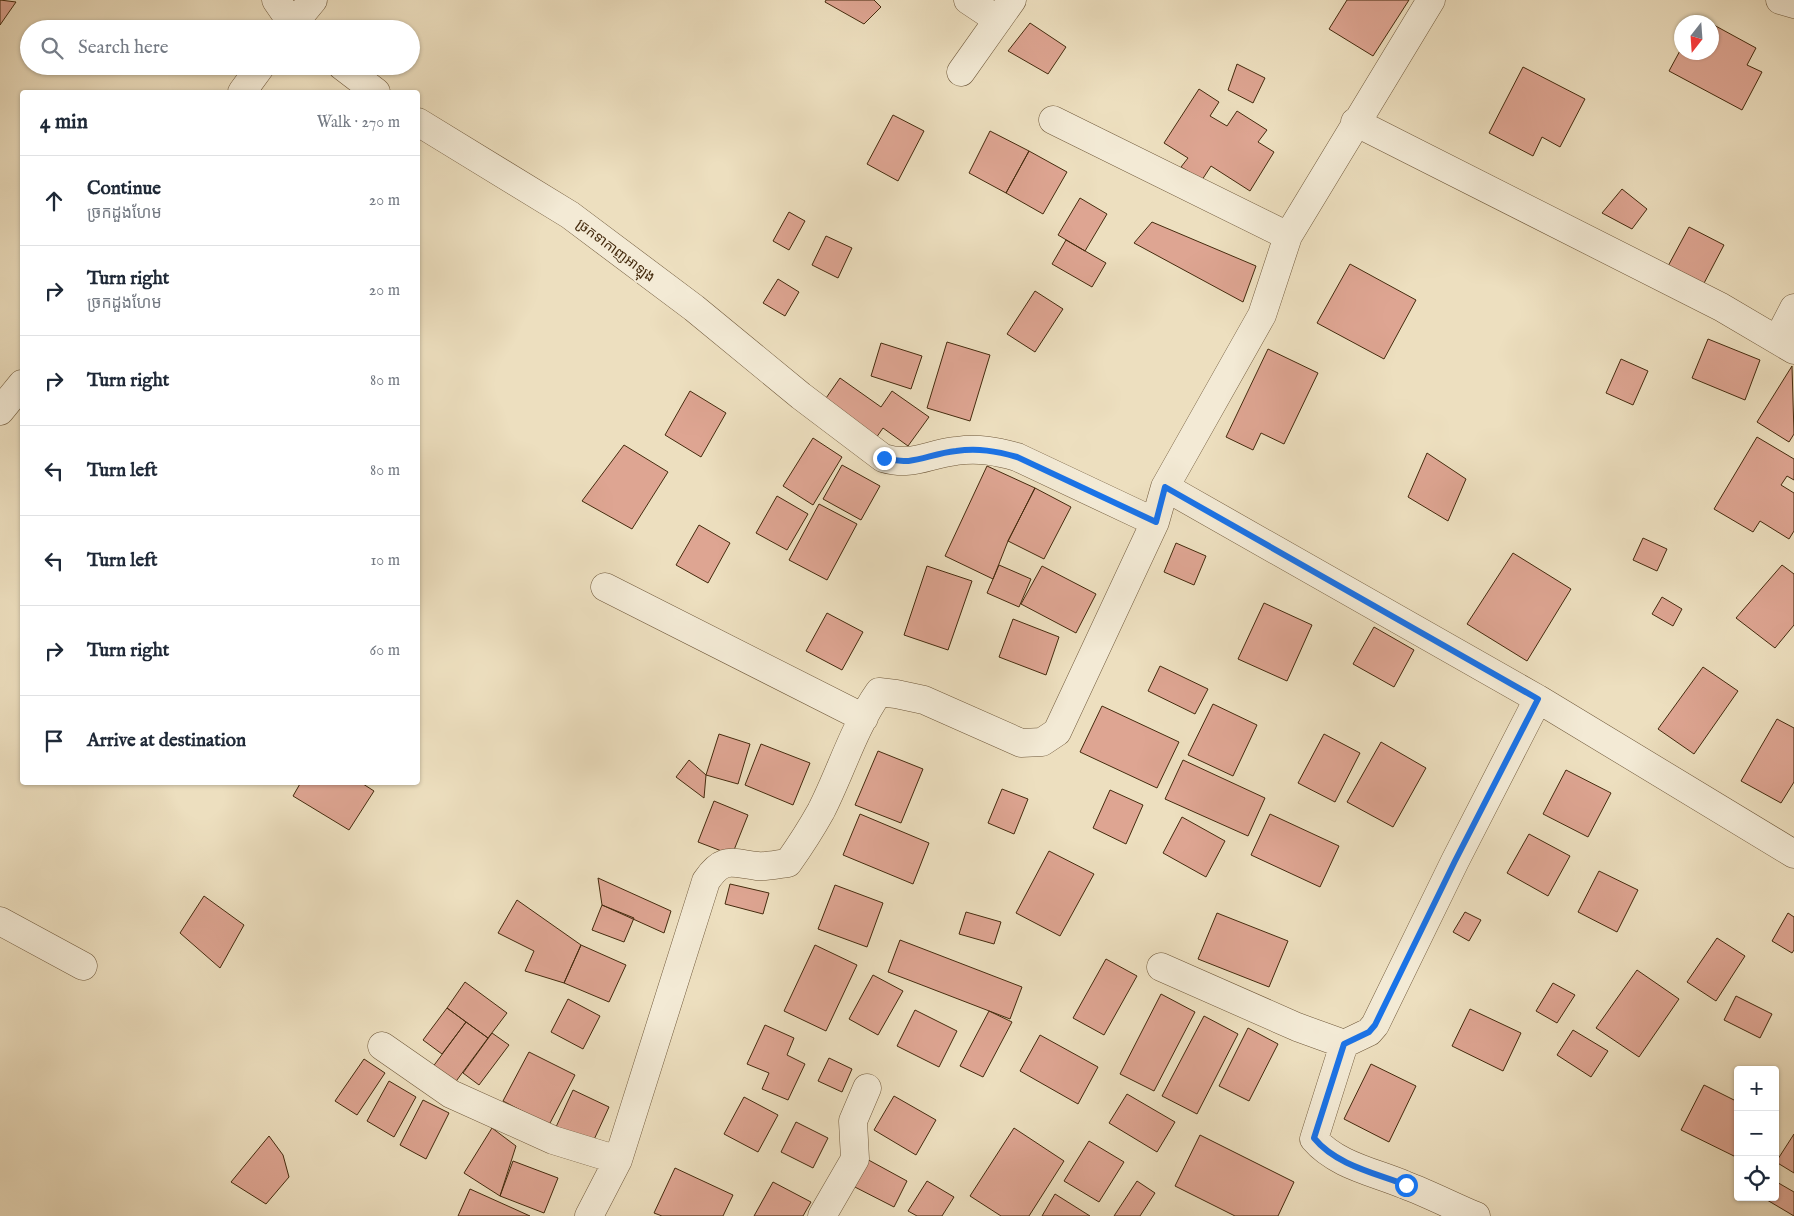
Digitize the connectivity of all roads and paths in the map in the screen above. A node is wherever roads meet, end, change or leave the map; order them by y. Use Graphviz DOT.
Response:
graph roads {
  1 [pos="276,0"];
  2 [pos="312,0"];
  3 [pos="968,0"];
  4 [pos="1431,0"];
  5 [pos="1780,0"];
  6 [pos="1794,4"];
  7 [pos="1005,10"];
  8 [pos="288,20"];
  9 [pos="297,20"];
  10 [pos="961,72"];
  11 [pos="254,75"];
  12 [pos="354,75"];
  13 [pos="243,90"];
  14 [pos="373,90"];
  15 [pos="1053,120"];
  16 [pos="1355,122"];
  17 [pos="420,123"];
  18 [pos="1288,236"];
  19 [pos="1794,308"];
  20 [pos="1786,345"];
  21 [pos="20,386"];
  22 [pos="0,411"];
  23 [pos="1165,487"];
  24 [pos="1156,522"];
  25 [pos="606,587"];
  26 [pos="1538,699"];
  27 [pos="864,718"];
  28 [pos="1794,854"];
  29 [pos="0,921"];
  30 [pos="83,966"];
  31 [pos="1161,967"];
  32 [pos="1344,1044"];
  33 [pos="382,1046"];
  34 [pos="867,1088"];
  35 [pos="618,1160"];
  36 [pos="589,1216"];
  37 [pos="822,1216"];
  38 [pos="1476,1216"];
  1 -- 8 [label="street"];
  2 -- 9 [label="street"];
  3 -- 7 [label="street"];
  4 -- 16 [label="street"];
  5 -- 6 [label="street"];
  7 -- 10 [label="street"];
  11 -- 13 [label="street"];
  12 -- 14 [label="street"];
  15 -- 18 [label="street"];
  16 -- 18 [label="street"];
  16 -- 20 [label="street"];
  17 -- 24 [label="street, ច្រកទាកាញអាឡុង"];
  18 -- 23 [label="street"];
  19 -- 20 [label="street"];
  21 -- 22 [label="street"];
  23 -- 24 [label="street"];
  23 -- 26 [label="street"];
  24 -- 27 [label="street"];
  25 -- 27 [label="street"];
  26 -- 28 [label="street"];
  26 -- 32 [label="street"];
  27 -- 35 [label="street"];
  29 -- 30 [label="street"];
  31 -- 32 [label="street"];
  32 -- 38 [label="street"];
  33 -- 35 [label="street"];
  34 -- 37 [label="street"];
  35 -- 36 [label="street"];
}
